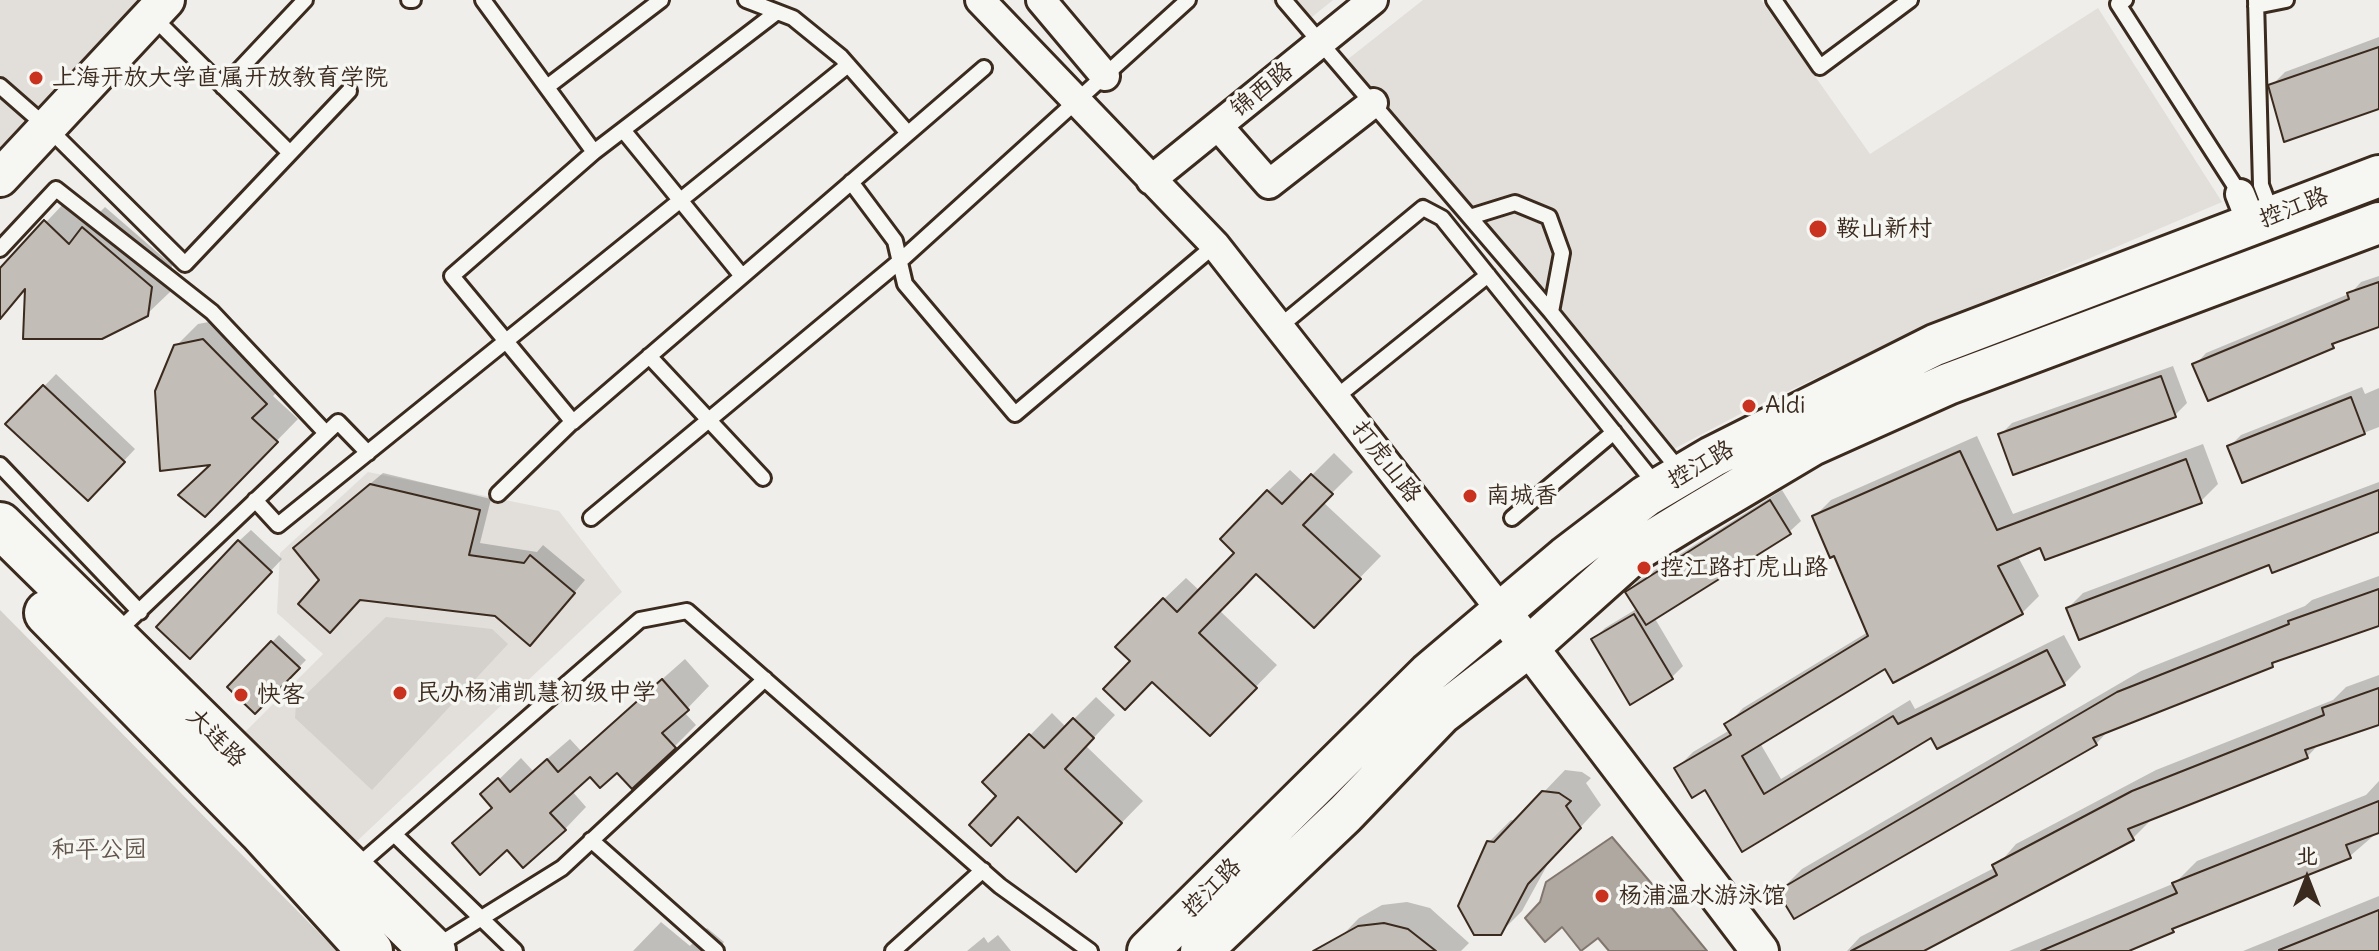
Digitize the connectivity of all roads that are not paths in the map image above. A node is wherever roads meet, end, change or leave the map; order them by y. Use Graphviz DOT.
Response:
graph roads {
  1 [pos="305,0"];
  2 [pos="661,0"];
  3 [pos="746,0"];
  4 [pos="980,0"];
  5 [pos="1041,0"];
  6 [pos="1188,0"];
  7 [pos="1284,0"];
  8 [pos="1373,0"];
  9 [pos="1774,0"];
  10 [pos="1910,0"];
  11 [pos="2125,0"];
  12 [pos="2286,0"];
  13 [pos="491,3"];
  14 [pos="2256,3"];
  15 [pos="159,8"];
  16 [pos="777,12"];
  17 [pos="1322,41"];
  18 [pos="848,65"];
  19 [pos="984,68"];
  20 [pos="1105,76"];
  21 [pos="0,86"];
  22 [pos="223,87"];
  23 [pos="547,87"];
  24 [pos="349,91"];
  25 [pos="1077,101"];
  26 [pos="1373,103"];
  27 [pos="1218,126"];
  28 [pos="48,128"];
  29 [pos="623,130"];
  30 [pos="907,132"];
  31 [pos="594,152"];
  32 [pos="290,153"];
  33 [pos="2379,176"];
  34 [pos="0,178"];
  35 [pos="1151,180"];
  36 [pos="851,182"];
  37 [pos="680,199"];
  38 [pos="2255,212"];
  39 [pos="1470,217"];
  40 [pos="2379,223"];
  41 [pos="1215,245"];
  42 [pos="0,249"];
  43 [pos="900,261"];
  44 [pos="1488,275"];
  45 [pos="742,276"];
  46 [pos="1551,312"];
  47 [pos="1279,327"];
  48 [pos="505,340"];
  49 [pos="649,356"];
  50 [pos="1335,398"];
  51 [pos="708,420"];
  52 [pos="572,422"];
  53 [pos="325,432"];
  54 [pos="1614,432"];
  55 [pos="368,453"];
  56 [pos="0,465"];
  57 [pos="763,478"];
  58 [pos="1671,482"];
  59 [pos="498,494"];
  60 [pos="255,500"];
  61 [pos="591,518"];
  62 [pos="1512,518"];
  63 [pos="0,525"];
  64 [pos="0,566"];
  65 [pos="1501,610"];
  66 [pos="126,624"];
  67 [pos="1531,645"];
  68 [pos="765,679"];
  69 [pos="394,834"];
  70 [pos="591,840"];
  71 [pos="983,870"];
  72 [pos="351,871"];
  73 [pos="479,919"];
  74 [pos="432,950"];
  75 [pos="370,951"];
  76 [pos="515,951"];
  77 [pos="716,951"];
  78 [pos="893,951"];
  79 [pos="1090,951"];
  80 [pos="1148,951"];
  81 [pos="1201,951"];
  82 [pos="1760,951"];
  1 -- 22 [label="lane"];
  2 -- 23 [label="lane"];
  3 -- 16 [label="lane"];
  4 -- 25 [label="street, 打虎山路"];
  5 -- 20 [label="street"];
  6 -- 20 [label="lane"];
  7 -- 17 [label="lane"];
  8 -- 17 [label="street, 锦西路"];
  9 -- 10 [label="lane"];
  11 -- 38 [label="lane"];
  12 -- 14 [label="lane"];
  13 -- 23 [label="lane"];
  14 -- 38 [label="lane"];
  15 -- 22 [label="lane"];
  15 -- 28 [label="street"];
  16 -- 18 [label="lane"];
  16 -- 29 [label="lane"];
  17 -- 26 [label="lane"];
  17 -- 27 [label="street, 锦西路"];
  18 -- 30 [label="lane"];
  18 -- 37 [label="lane"];
  19 -- 30 [label="lane"];
  20 -- 25 [label="lane"];
  21 -- 28 [label="lane"];
  22 -- 32 [label="lane"];
  23 -- 31 [label="lane"];
  24 -- 32 [label="lane"];
  25 -- 35 [label="street, 打虎山路"];
  25 -- 43 [label="lane"];
  26 -- 27 [label="street"];
  26 -- 39 [label="lane"];
  27 -- 35 [label="street, 锦西路"];
  28 -- 32 [label="lane"];
  28 -- 34 [label="street"];
  29 -- 31 [label="lane"];
  29 -- 37 [label="lane"];
  30 -- 36 [label="lane"];
  31 -- 48 [label="lane"];
  33 -- 38 [label="main road, 控江路"];
  35 -- 41 [label="street, 打虎山路"];
  36 -- 43 [label="lane"];
  36 -- 45 [label="lane"];
  37 -- 45 [label="lane"];
  37 -- 48 [label="lane"];
  38 -- 58 [label="main road, 控江路"];
  39 -- 46 [label="lane"];
  39 -- 46 [label="lane"];
  40 -- 67 [label="main road, 控江路"];
  41 -- 43 [label="lane"];
  41 -- 47 [label="street, 打虎山路"];
  42 -- 53 [label="lane"];
  43 -- 51 [label="lane"];
  44 -- 47 [label="lane"];
  44 -- 50 [label="lane"];
  44 -- 54 [label="lane"];
  45 -- 49 [label="lane"];
  46 -- 58 [label="lane"];
  47 -- 50 [label="street, 打虎山路"];
  48 -- 52 [label="lane"];
  48 -- 55 [label="lane"];
  49 -- 51 [label="lane"];
  49 -- 52 [label="lane"];
  50 -- 65 [label="street, 打虎山路"];
  51 -- 57 [label="lane"];
  51 -- 61 [label="lane"];
  52 -- 59 [label="lane"];
  53 -- 55 [label="lane"];
  53 -- 60 [label="lane"];
  54 -- 58 [label="lane"];
  54 -- 62 [label="lane"];
  55 -- 60 [label="lane"];
  56 -- 66 [label="lane"];
  58 -- 65 [label="main road, 控江路"];
  60 -- 66 [label="lane"];
  63 -- 66 [label="main road, 大连路"];
  64 -- 75 [label="main road, 大连路"];
  65 -- 67 [label="street, 打虎山路"];
  65 -- 80 [label="main road, 控江路"];
  66 -- 72 [label="main road, 大连路"];
  67 -- 81 [label="main road, 控江路"];
  67 -- 82 [label="street, 打虎山路"];
  68 -- 69 [label="lane"];
  68 -- 70 [label="lane"];
  68 -- 71 [label="lane"];
  69 -- 72 [label="lane"];
  69 -- 73 [label="lane"];
  70 -- 73 [label="lane"];
  70 -- 77 [label="lane"];
  71 -- 78 [label="lane"];
  71 -- 79 [label="lane"];
  72 -- 74 [label="main road, 大连路"];
  73 -- 74 [label="lane"];
  73 -- 76 [label="lane"];
}
